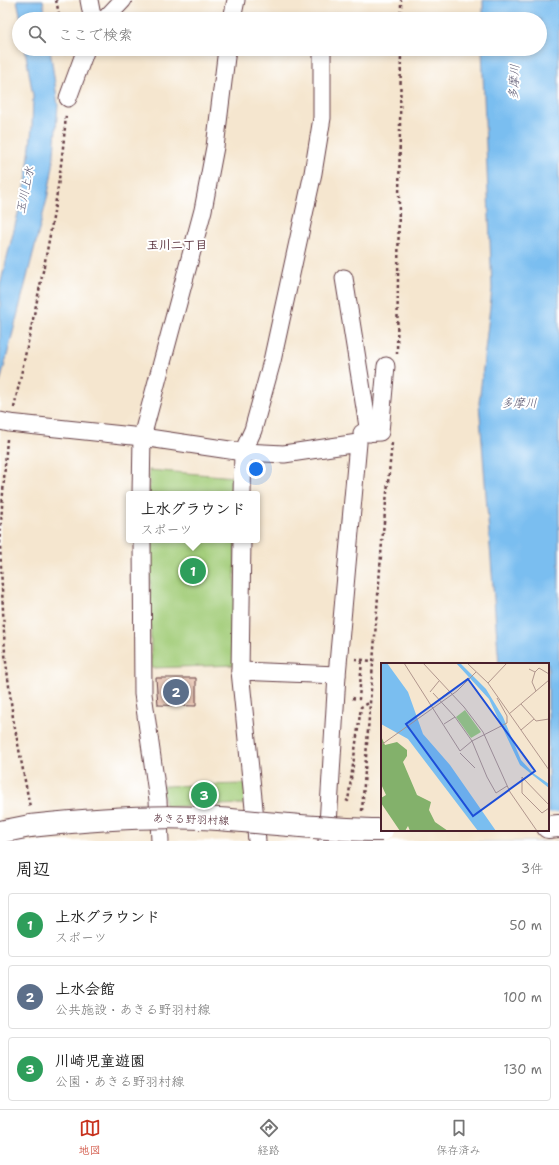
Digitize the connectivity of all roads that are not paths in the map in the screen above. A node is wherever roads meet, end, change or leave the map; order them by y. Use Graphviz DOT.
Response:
graph roads {
  1 [pos="89,0"];
  2 [pos="123,0"];
  3 [pos="236,0"];
  4 [pos="91,12"];
  5 [pos="112,12"];
  6 [pos="233,12"];
  7 [pos="83,56"];
  8 [pos="226,56"];
  9 [pos="322,56"];
  10 [pos="68,98"];
  11 [pos="344,278"];
  12 [pos="386,366"];
  13 [pos="6,422"];
  14 [pos="142,437"];
  15 [pos="366,440"];
  16 [pos="243,452"];
  17 [pos="141,491"];
  18 [pos="242,491"];
  19 [pos="142,543"];
  20 [pos="242,543"];
  21 [pos="240,671"];
  22 [pos="337,675"];
  23 [pos="559,826"];
  24 [pos="549,827"];
  25 [pos="381,830"];
  26 [pos="0,832"];
  27 [pos="160,841"];
  28 [pos="257,841"];
  29 [pos="327,841"];
  1 -- 4 [label="street"];
  2 -- 5 [label="street"];
  3 -- 6 [label="street"];
  7 -- 10 [label="street"];
  8 -- 14 [label="street"];
  9 -- 16 [label="street"];
  11 -- 15 [label="street"];
  12 -- 15 [label="street"];
  13 -- 14 [label="street"];
  14 -- 16 [label="street"];
  14 -- 17 [label="street"];
  15 -- 16 [label="street"];
  15 -- 22 [label="street"];
  16 -- 18 [label="street"];
  19 -- 27 [label="street"];
  20 -- 21 [label="street"];
  21 -- 22 [label="street"];
  21 -- 28 [label="street"];
  22 -- 29 [label="street"];
  23 -- 24 [label="main road"];
  25 -- 26 [label="main road, あきる野羽村線, bridge"];
}
